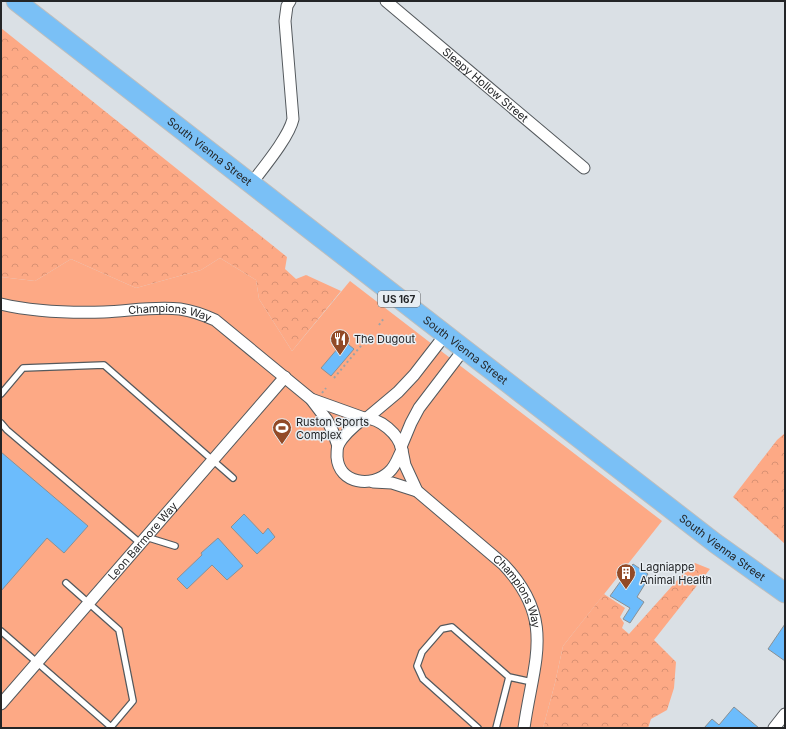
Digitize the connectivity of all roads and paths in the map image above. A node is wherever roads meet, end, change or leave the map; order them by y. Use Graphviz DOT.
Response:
graph roads {
  1 [pos="16,1"];
  2 [pos="290,1"];
  3 [pos="386,1"];
  4 [pos="584,168"];
  5 [pos="251,184"];
  6 [pos="1,304"];
  7 [pos="384,318"];
  8 [pos="379,325"];
  9 [pos="370,334"];
  10 [pos="445,335"];
  11 [pos="464,349"];
  12 [pos="285,377"];
  13 [pos="334,378"];
  14 [pos="326,388"];
  15 [pos="1,394"];
  16 [pos="315,397"];
  17 [pos="366,418"];
  18 [pos="1,423"];
  19 [pos="338,446"];
  20 [pos="401,448"];
  21 [pos="213,460"];
  22 [pos="233,478"];
  23 [pos="370,482"];
  24 [pos="418,491"];
  25 [pos="143,540"];
  26 [pos="175,546"];
  27 [pos="66,583"];
  28 [pos="785,593"];
  29 [pos="89,603"];
  30 [pos="1,631"];
  31 [pos="37,663"];
  32 [pos="509,677"];
  33 [pos="532,682"];
  34 [pos="1,704"];
  35 [pos="785,714"];
  36 [pos="478,728"];
  37 [pos="496,728"];
  38 [pos="524,728"];
  39 [pos="774,728"];
  1 -- 5 [label="highway, South Vienna Street / US 167"];
  2 -- 5 [label="street"];
  3 -- 4 [label="street, Sleepy Hollow Street"];
  5 -- 10 [label="highway, South Vienna Street / US 167"];
  6 -- 12 [label="street, Champions Way"];
  7 -- 8 [label="path"];
  9 -- 13 [label="path"];
  10 -- 11 [label="highway, South Vienna Street / US 167"];
  10 -- 17 [label="street"];
  11 -- 20 [label="street"];
  11 -- 28 [label="highway, South Vienna Street / US 167"];
  12 -- 16 [label="street, Champions Way"];
  12 -- 21 [label="street, Leon Barmore Way"];
  14 -- 16 [label="path"];
  15 -- 21 [label="lane"];
  16 -- 17 [label="street, Champions Way"];
  16 -- 19 [label="street, Champions Way"];
  17 -- 19 [label="street"];
  17 -- 20 [label="street, Champions Way"];
  18 -- 25 [label="lane"];
  19 -- 23 [label="street, Champions Way"];
  20 -- 23 [label="street"];
  20 -- 24 [label="street, Champions Way"];
  21 -- 22 [label="lane"];
  21 -- 25 [label="street, Leon Barmore Way"];
  23 -- 24 [label="street, Champions Way"];
  24 -- 33 [label="street, Champions Way"];
  25 -- 26 [label="lane"];
  25 -- 29 [label="street, Leon Barmore Way"];
  27 -- 29 [label="lane"];
  29 -- 31 [label="street, Leon Barmore Way"];
  29 -- 31 [label="lane"];
  30 -- 31 [label="lane"];
  31 -- 34 [label="street, Leon Barmore Way"];
  32 -- 33 [label="lane"];
  32 -- 36 [label="lane"];
  32 -- 37 [label="lane"];
  33 -- 38 [label="street, Champions Way"];
  35 -- 39 [label="street"];
}
